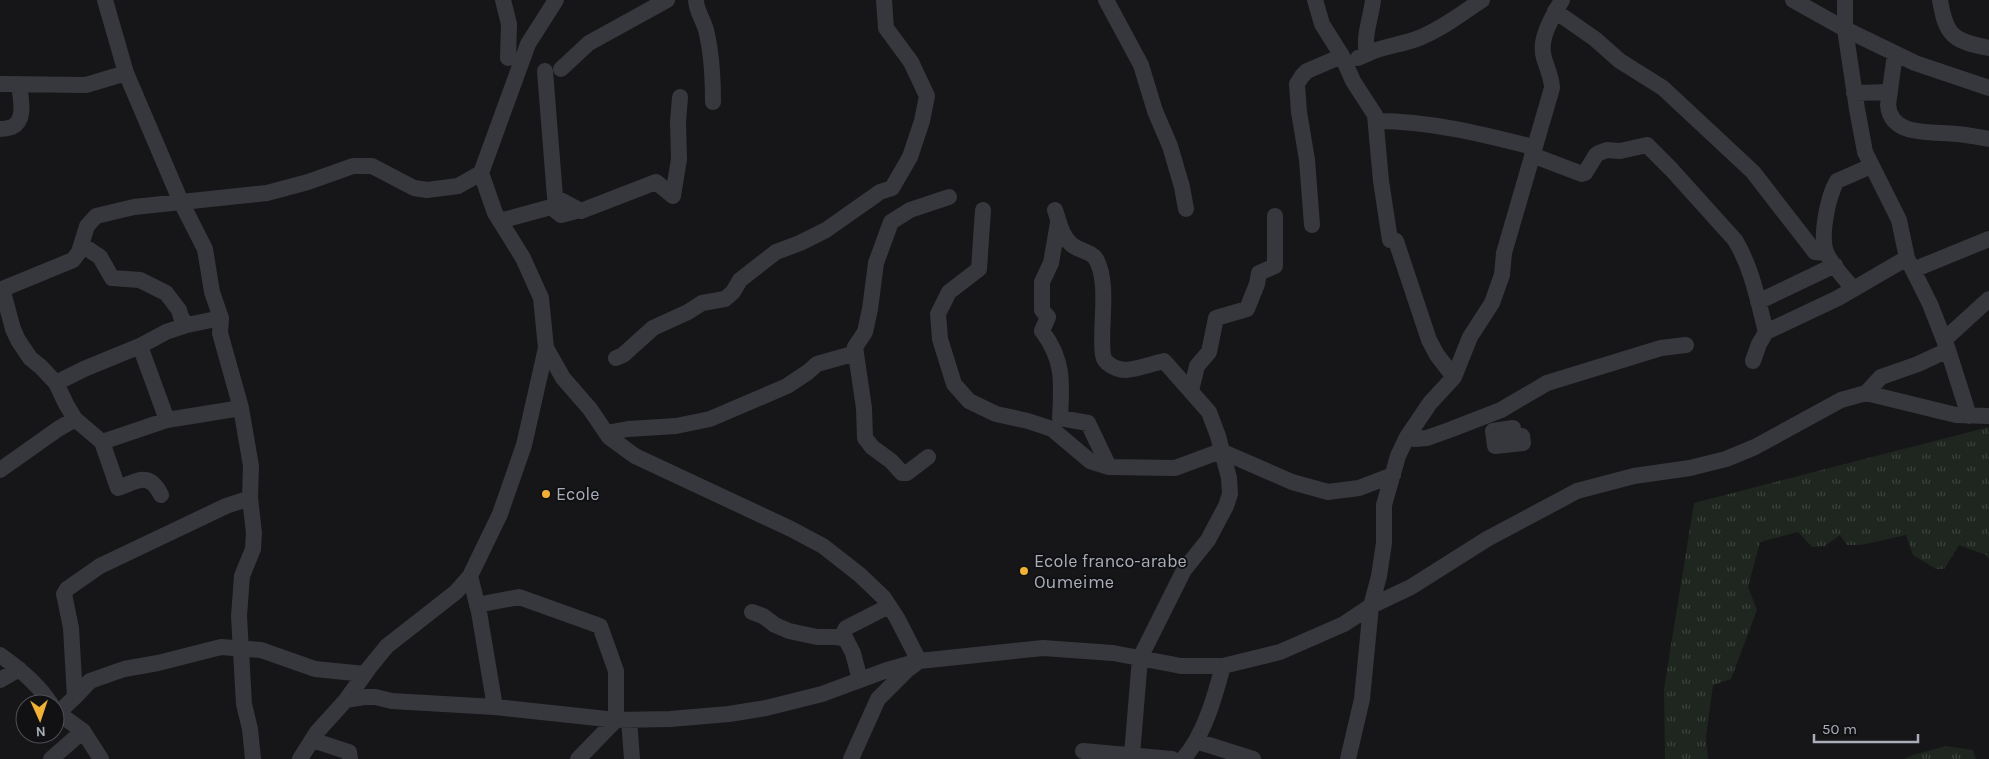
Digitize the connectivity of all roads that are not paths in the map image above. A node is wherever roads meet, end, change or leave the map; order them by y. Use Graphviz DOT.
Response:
graph roads {
  1 [pos="105,0"];
  2 [pos="504,0"];
  3 [pos="556,0"];
  4 [pos="668,0"];
  5 [pos="696,0"];
  6 [pos="884,0"];
  7 [pos="1106,0"];
  8 [pos="1315,0"];
  9 [pos="1373,0"];
  10 [pos="1482,0"];
  11 [pos="1793,0"];
  12 [pos="1845,0"];
  13 [pos="1940,0"];
  14 [pos="1559,6"];
  15 [pos="1845,30"];
  16 [pos="1989,48"];
  17 [pos="1367,54"];
  18 [pos="1895,54"];
  19 [pos="508,58"];
  20 [pos="1344,59"];
  21 [pos="561,69"];
  22 [pos="544,71"];
  23 [pos="126,73"];
  24 [pos="0,84"];
  25 [pos="19,84"];
  26 [pos="1989,88"];
  27 [pos="1890,92"];
  28 [pos="1854,93"];
  29 [pos="680,96"];
  30 [pos="713,102"];
  31 [pos="1376,122"];
  32 [pos="0,129"];
  33 [pos="1989,139"];
  34 [pos="1533,151"];
  35 [pos="1871,166"];
  36 [pos="481,172"];
  37 [pos="949,197"];
  38 [pos="181,202"];
  39 [pos="1186,209"];
  40 [pos="580,210"];
  41 [pos="983,210"];
  42 [pos="1275,216"];
  43 [pos="500,220"];
  44 [pos="1312,225"];
  45 [pos="1989,239"];
  46 [pos="82,245"];
  47 [pos="1830,259"];
  48 [pos="1910,264"];
  49 [pos="1853,289"];
  50 [pos="0,290"];
  51 [pos="1989,299"];
  52 [pos="1758,302"];
  53 [pos="220,318"];
  54 [pos="187,325"];
  55 [pos="1766,332"];
  56 [pos="1686,345"];
  57 [pos="1946,345"];
  58 [pos="140,346"];
  59 [pos="546,348"];
  60 [pos="856,353"];
  61 [pos="616,358"];
  62 [pos="1753,362"];
  63 [pos="1454,377"];
  64 [pos="56,383"];
  65 [pos="1191,391"];
  66 [pos="1866,393"];
  67 [pos="240,408"];
  68 [pos="1968,416"];
  69 [pos="1989,416"];
  70 [pos="75,419"];
  71 [pos="167,420"];
  72 [pos="606,433"];
  73 [pos="1407,437"];
  74 [pos="102,442"];
  75 [pos="1221,451"];
  76 [pos="928,457"];
  77 [pos="1109,467"];
  78 [pos="0,470"];
  79 [pos="1394,475"];
  80 [pos="161,495"];
  81 [pos="250,498"];
  82 [pos="470,576"];
  83 [pos="477,605"];
  84 [pos="889,606"];
  85 [pos="1371,606"];
  86 [pos="752,612"];
  87 [pos="846,639"];
  88 [pos="241,648"];
  89 [pos="1,653"];
  90 [pos="1140,658"];
  91 [pos="918,661"];
  92 [pos="1223,666"];
  93 [pos="19,669"];
  94 [pos="365,674"];
  95 [pos="0,680"];
  96 [pos="860,680"];
  97 [pos="44,694"];
  98 [pos="75,697"];
  99 [pos="346,700"];
  100 [pos="65,703"];
  101 [pos="495,707"];
  102 [pos="65,717"];
  103 [pos="623,720"];
  104 [pos="83,731"];
  105 [pos="312,740"];
  106 [pos="1196,741"];
  107 [pos="1083,750"];
  108 [pos="1132,755"];
  109 [pos="1351,755"];
  110 [pos="51,759"];
  111 [pos="101,759"];
  112 [pos="253,759"];
  113 [pos="300,759"];
  114 [pos="350,759"];
  115 [pos="578,759"];
  116 [pos="632,759"];
  117 [pos="851,759"];
  118 [pos="1172,759"];
  119 [pos="1183,759"];
  120 [pos="1254,759"];
  1 -- 23 [label="street"];
  2 -- 19 [label="street"];
  3 -- 36 [label="street"];
  4 -- 21 [label="street"];
  5 -- 30 [label="street"];
  6 -- 61 [label="street"];
  7 -- 39 [label="street"];
  8 -- 20 [label="street"];
  9 -- 17 [label="street"];
  10 -- 17 [label="street"];
  11 -- 15 [label="street"];
  12 -- 15 [label="street"];
  13 -- 16 [label="street"];
  14 -- 34 [label="street"];
  14 -- 47 [label="street"];
  15 -- 18 [label="street"];
  15 -- 28 [label="street"];
  17 -- 20 [label="street"];
  18 -- 26 [label="street"];
  18 -- 27 [label="street"];
  20 -- 31 [label="street"];
  20 -- 44 [label="street"];
  22 -- 40 [label="street"];
  23 -- 25 [label="street"];
  23 -- 38 [label="street"];
  24 -- 25 [label="street"];
  25 -- 32 [label="street"];
  27 -- 28 [label="street"];
  27 -- 33 [label="street"];
  28 -- 35 [label="street"];
  29 -- 40 [label="street"];
  31 -- 34 [label="street"];
  31 -- 63 [label="street"];
  34 -- 52 [label="street"];
  34 -- 63 [label="street"];
  35 -- 47 [label="street"];
  35 -- 48 [label="street"];
  36 -- 38 [label="street"];
  36 -- 43 [label="street"];
  37 -- 60 [label="street"];
  38 -- 46 [label="street"];
  38 -- 53 [label="street"];
  40 -- 43 [label="street"];
  41 -- 77 [label="street"];
  42 -- 65 [label="street"];
  43 -- 59 [label="street"];
  45 -- 48 [label="street"];
  46 -- 50 [label="street"];
  46 -- 54 [label="street"];
  47 -- 49 [label="street"];
  47 -- 52 [label="street"];
  48 -- 49 [label="street"];
  48 -- 57 [label="street"];
  49 -- 55 [label="street"];
  50 -- 64 [label="street"];
  51 -- 57 [label="street"];
  52 -- 55 [label="street"];
  53 -- 54 [label="street"];
  53 -- 67 [label="street"];
  54 -- 58 [label="street"];
  55 -- 62 [label="street"];
  56 -- 73 [label="street"];
  57 -- 66 [label="street"];
  57 -- 68 [label="street"];
  58 -- 64 [label="street"];
  58 -- 71 [label="street"];
  59 -- 72 [label="street"];
  59 -- 82 [label="street"];
  60 -- 72 [label="street"];
  60 -- 76 [label="street"];
  63 -- 73 [label="street"];
  64 -- 70 [label="street"];
  65 -- 75 [label="street"];
  65 -- 77 [label="street"];
  66 -- 68 [label="street"];
  66 -- 85 [label="street"];
  67 -- 71 [label="street"];
  67 -- 81 [label="street"];
  68 -- 69 [label="street"];
  70 -- 74 [label="street"];
  70 -- 78 [label="street"];
  71 -- 74 [label="street"];
  72 -- 84 [label="street"];
  73 -- 79 [label="street"];
  74 -- 80 [label="street"];
  75 -- 77 [label="street"];
  75 -- 79 [label="street"];
  75 -- 90 [label="street"];
  79 -- 85 [label="street"];
  81 -- 88 [label="street"];
  81 -- 98 [label="street"];
  82 -- 83 [label="street"];
  82 -- 94 [label="street"];
  83 -- 101 [label="street"];
  83 -- 103 [label="street"];
  84 -- 87 [label="street"];
  84 -- 91 [label="street"];
  85 -- 92 [label="street"];
  85 -- 109 [label="street"];
  86 -- 87 [label="street"];
  87 -- 96 [label="street"];
  88 -- 94 [label="street"];
  88 -- 98 [label="street"];
  88 -- 112 [label="street"];
  89 -- 93 [label="street"];
  90 -- 91 [label="street"];
  90 -- 92 [label="street"];
  90 -- 108 [label="street"];
  91 -- 96 [label="street"];
  91 -- 117 [label="street"];
  92 -- 106 [label="street"];
  93 -- 95 [label="street"];
  93 -- 97 [label="street"];
  94 -- 99 [label="street"];
  96 -- 103 [label="street"];
  98 -- 100 [label="street"];
  99 -- 101 [label="street"];
  99 -- 105 [label="street"];
  101 -- 103 [label="street"];
  102 -- 104 [label="street"];
  103 -- 115 [label="street"];
  103 -- 116 [label="street"];
  104 -- 110 [label="street"];
  104 -- 111 [label="street"];
  105 -- 113 [label="street"];
  105 -- 114 [label="street"];
  106 -- 119 [label="street"];
  106 -- 120 [label="street"];
  107 -- 108 [label="street"];
  108 -- 118 [label="street"];
}
